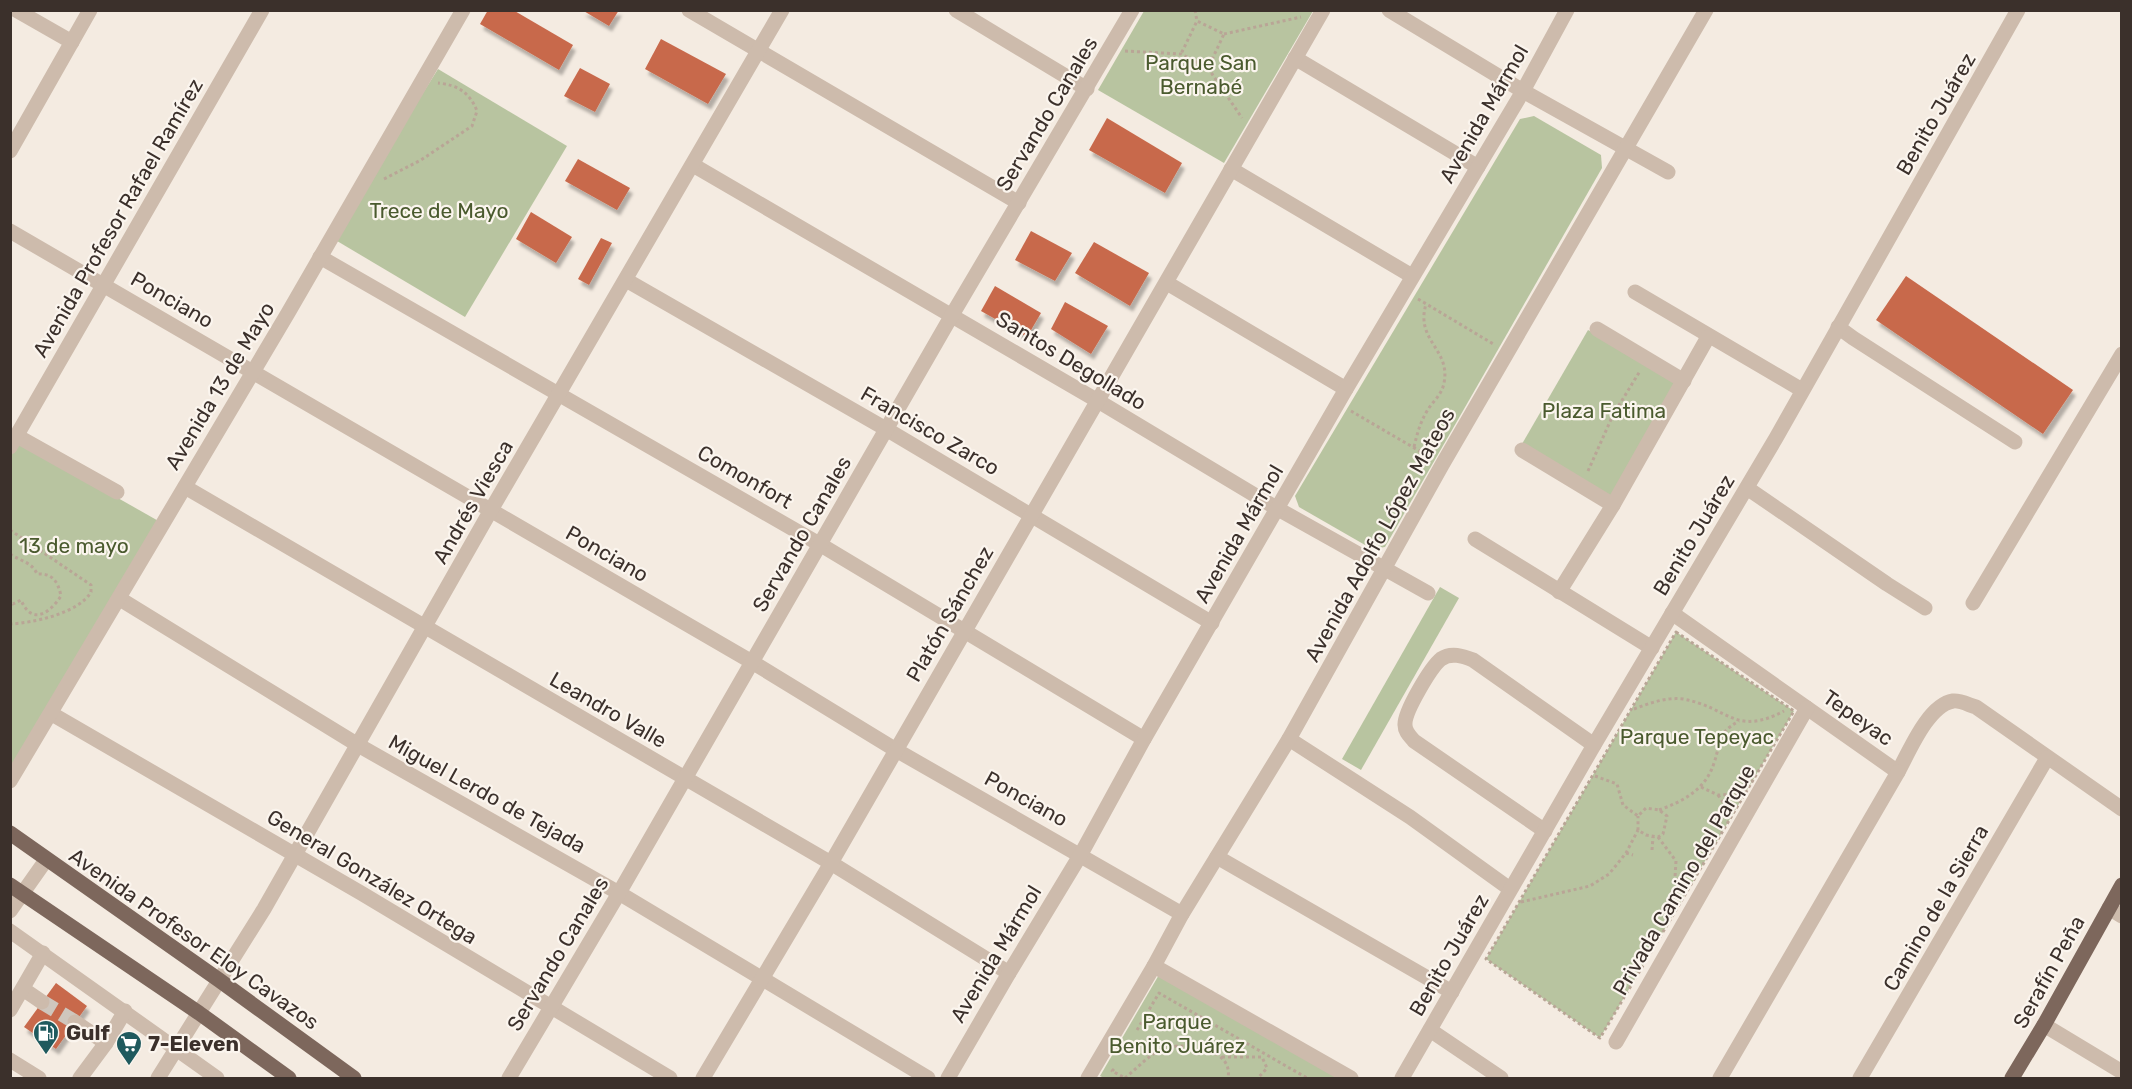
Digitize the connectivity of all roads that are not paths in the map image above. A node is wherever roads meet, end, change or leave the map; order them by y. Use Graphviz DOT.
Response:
graph roads {
  1 [pos="16,10"];
  2 [pos="90,10"];
  3 [pos="262,10"];
  4 [pos="463,10"];
  5 [pos="689,10"];
  6 [pos="782,10"];
  7 [pos="956,10"];
  8 [pos="1132,10"];
  9 [pos="1389,10"];
  10 [pos="1568,10"];
  11 [pos="1706,10"];
  12 [pos="2019,10"];
  13 [pos="1322,12"];
  14 [pos="72,42"];
  15 [pos="759,51"];
  16 [pos="1295,58"];
  17 [pos="1087,89"];
  18 [pos="1523,91"];
  19 [pos="1626,150"];
  20 [pos="10,151"];
  21 [pos="693,165"];
  22 [pos="1478,167"];
  23 [pos="1231,168"];
  24 [pos="1668,172"];
  25 [pos="1019,203"];
  26 [pos="10,231"];
  27 [pos="320,257"];
  28 [pos="1412,276"];
  29 [pos="626,280"];
  30 [pos="1167,283"];
  31 [pos="104,285"];
  32 [pos="1635,292"];
  33 [pos="952,315"];
  34 [pos="1838,327"];
  35 [pos="1597,329"];
  36 [pos="1708,337"];
  37 [pos="2121,354"];
  38 [pos="254,371"];
  39 [pos="1684,381"];
  40 [pos="1346,389"];
  41 [pos="1802,390"];
  42 [pos="559,394"];
  43 [pos="1098,401"];
  44 [pos="886,429"];
  45 [pos="14,441"];
  46 [pos="2015,442"];
  47 [pos="1522,450"];
  48 [pos="185,487"];
  49 [pos="1747,488"];
  50 [pos="117,492"];
  51 [pos="1613,505"];
  52 [pos="1278,509"];
  53 [pos="491,510"];
  54 [pos="1031,515"];
  55 [pos="1475,539"];
  56 [pos="821,545"];
  57 [pos="1385,569"];
  58 [pos="1559,592"];
  59 [pos="1428,593"];
  60 [pos="120,598"];
  61 [pos="1973,603"];
  62 [pos="1925,608"];
  63 [pos="1672,613"];
  64 [pos="1212,623"];
  65 [pos="426,628"];
  66 [pos="965,631"];
  67 [pos="1652,648"];
  68 [pos="752,662"];
  69 [pos="1801,710"];
  70 [pos="52,714"];
  71 [pos="1144,739"];
  72 [pos="1289,739"];
  73 [pos="358,745"];
  74 [pos="1594,745"];
  75 [pos="896,750"];
  76 [pos="2047,758"];
  77 [pos="1898,772"];
  78 [pos="685,778"];
  79 [pos="10,781"];
  80 [pos="2121,809"];
  81 [pos="1545,831"];
  82 [pos="10,833"];
  83 [pos="1081,854"];
  84 [pos="294,856"];
  85 [pos="1217,856"];
  86 [pos="46,860"];
  87 [pos="831,863"];
  88 [pos="2121,885"];
  89 [pos="17,889"];
  90 [pos="1510,889"];
  91 [pos="619,893"];
  92 [pos="10,911"];
  93 [pos="2115,912"];
  94 [pos="1182,914"];
  95 [pos="10,931"];
  96 [pos="43,953"];
  97 [pos="1154,966"];
  98 [pos="1008,973"];
  99 [pos="762,979"];
  100 [pos="219,980"];
  101 [pos="23,989"];
  102 [pos="1452,992"];
  103 [pos="42,1002"];
  104 [pos="551,1007"];
  105 [pos="10,1010"];
  106 [pos="124,1011"];
  107 [pos="199,1013"];
  108 [pos="75,1022"];
  109 [pos="2044,1025"];
  110 [pos="1430,1030"];
  111 [pos="1616,1042"];
  112 [pos="106,1043"];
  113 [pos="176,1050"];
  114 [pos="10,1060"];
  115 [pos="2121,1072"];
  116 [pos="39,1078"];
  117 [pos="80,1078"];
  118 [pos="158,1078"];
  119 [pos="217,1078"];
  120 [pos="289,1078"];
  121 [pos="354,1078"];
  122 [pos="509,1078"];
  123 [pos="670,1078"];
  124 [pos="703,1078"];
  125 [pos="928,1078"];
  126 [pos="948,1078"];
  127 [pos="1088,1078"];
  128 [pos="1351,1078"];
  129 [pos="1402,1078"];
  130 [pos="1501,1078"];
  131 [pos="1720,1078"];
  132 [pos="1860,1078"];
  133 [pos="2012,1078"];
  1 -- 14 [label="street"];
  2 -- 14 [label="street"];
  3 -- 31 [label="street, Avenida Profesor Rafael Ramírez"];
  4 -- 27 [label="street, Avenida 13 de Mayo"];
  5 -- 15 [label="street"];
  6 -- 15 [label="street, Andrés Viesca"];
  7 -- 17 [label="street"];
  8 -- 17 [label="street, Servando Canales"];
  9 -- 18 [label="street"];
  10 -- 18 [label="street, Avenida Mármol"];
  11 -- 19 [label="street, Avenida Adolfo López Mateos"];
  12 -- 34 [label="street, Benito Juárez"];
  13 -- 16 [label="street, Platón Sánchez"];
  14 -- 20 [label="street"];
  15 -- 21 [label="street, Andrés Viesca"];
  15 -- 25 [label="street"];
  16 -- 22 [label="street"];
  16 -- 23 [label="street, Platón Sánchez"];
  17 -- 25 [label="street, Servando Canales"];
  18 -- 19 [label="street"];
  18 -- 22 [label="street, Avenida Mármol"];
  19 -- 24 [label="street"];
  19 -- 57 [label="street, Avenida Adolfo López Mateos"];
  21 -- 29 [label="street, Andrés Viesca"];
  21 -- 33 [label="street, Santos Degollado"];
  22 -- 28 [label="street, Avenida Mármol"];
  23 -- 28 [label="street"];
  23 -- 30 [label="street, Platón Sánchez"];
  25 -- 33 [label="street, Servando Canales"];
  26 -- 31 [label="street, Ponciano"];
  27 -- 38 [label="street, Avenida 13 de Mayo"];
  27 -- 42 [label="street, Comonfort"];
  28 -- 40 [label="street, Avenida Mármol"];
  29 -- 42 [label="street, Andrés Viesca"];
  29 -- 44 [label="street, Francisco Zarco"];
  30 -- 40 [label="street"];
  30 -- 43 [label="street, Platón Sánchez"];
  31 -- 38 [label="street, Ponciano"];
  31 -- 45 [label="street, Avenida Profesor Rafael Ramírez"];
  32 -- 36 [label="street"];
  33 -- 43 [label="street, Santos Degollado"];
  33 -- 44 [label="street, Servando Canales"];
  34 -- 41 [label="street, Benito Juárez"];
  34 -- 46 [label="street"];
  35 -- 39 [label="street"];
  36 -- 39 [label="street"];
  36 -- 41 [label="street"];
  37 -- 61 [label="street"];
  38 -- 48 [label="street, Avenida 13 de Mayo"];
  38 -- 53 [label="street, Ponciano"];
  39 -- 51 [label="street"];
  40 -- 52 [label="street, Avenida Mármol"];
  41 -- 49 [label="street, Benito Juárez"];
  42 -- 53 [label="street, Andrés Viesca"];
  42 -- 56 [label="street, Comonfort"];
  43 -- 52 [label="street, Santos Degollado"];
  43 -- 54 [label="street, Platón Sánchez"];
  44 -- 54 [label="street, Francisco Zarco"];
  44 -- 56 [label="street, Servando Canales"];
  45 -- 50 [label="street"];
  47 -- 51 [label="street"];
  48 -- 60 [label="street, Avenida 13 de Mayo"];
  48 -- 65 [label="street, Leandro Valle"];
  49 -- 62 [label="street"];
  49 -- 63 [label="street, Benito Juárez"];
  51 -- 58 [label="street"];
  52 -- 57 [label="street, Santos Degollado"];
  52 -- 64 [label="street, Avenida Mármol"];
  53 -- 65 [label="street, Andrés Viesca"];
  53 -- 68 [label="street, Ponciano"];
  54 -- 64 [label="street, Francisco Zarco"];
  54 -- 66 [label="street, Platón Sánchez"];
  55 -- 58 [label="street"];
  56 -- 66 [label="street, Comonfort"];
  56 -- 68 [label="street, Servando Canales"];
  57 -- 59 [label="street, Santos Degollado"];
  57 -- 72 [label="street, Avenida Adolfo López Mateos"];
  58 -- 67 [label="street"];
  60 -- 70 [label="street, Avenida 13 de Mayo"];
  60 -- 73 [label="street, Miguel Lerdo de Tejada"];
  63 -- 67 [label="street, Benito Juárez"];
  63 -- 69 [label="street, Tepeyac"];
  64 -- 71 [label="street, Avenida Mármol"];
  65 -- 73 [label="street, Andrés Viesca"];
  65 -- 78 [label="street, Leandro Valle"];
  66 -- 71 [label="street, Comonfort"];
  66 -- 75 [label="street, Platón Sánchez"];
  67 -- 74 [label="street, Benito Juárez"];
  68 -- 75 [label="street, Ponciano"];
  68 -- 78 [label="street, Servando Canales"];
  69 -- 77 [label="street, Tepeyac"];
  69 -- 111 [label="street, Privada Camino del Parque"];
  70 -- 79 [label="street, Avenida 13 de Mayo"];
  70 -- 84 [label="street, General González Ortega"];
  71 -- 83 [label="street, Avenida Mármol"];
  72 -- 85 [label="street, Avenida Adolfo López Mateos"];
  72 -- 90 [label="street"];
  73 -- 84 [label="street, Andrés Viesca"];
  73 -- 91 [label="street, Miguel Lerdo de Tejada"];
  74 -- 81 [label="street, Benito Juárez"];
  74 -- 81 [label="street"];
  75 -- 83 [label="street, Ponciano"];
  75 -- 87 [label="street, Platón Sánchez"];
  76 -- 77 [label="street, Tepeyac"];
  76 -- 80 [label="street, Tepeyac"];
  76 -- 132 [label="street, Camino de la Sierra"];
  77 -- 131 [label="street"];
  78 -- 87 [label="street, Leandro Valle"];
  78 -- 91 [label="street, Servando Canales"];
  81 -- 90 [label="street, Benito Juárez"];
  82 -- 86 [label="main road, Avenida Profesor Eloy Cavazos"];
  83 -- 94 [label="street, Ponciano"];
  83 -- 98 [label="street, Avenida Mármol"];
  84 -- 100 [label="street, Andrés Viesca"];
  84 -- 104 [label="street, General González Ortega"];
  85 -- 94 [label="street, Avenida Adolfo López Mateos"];
  85 -- 102 [label="street"];
  86 -- 89 [label="street"];
  86 -- 100 [label="main road, Avenida Profesor Eloy Cavazos"];
  87 -- 98 [label="street, Leandro Valle"];
  87 -- 99 [label="street, Platón Sánchez"];
  88 -- 93 [label="main road, Serafín Peña"];
  89 -- 92 [label="street"];
  89 -- 107 [label="main road"];
  90 -- 102 [label="street, Benito Juárez"];
  91 -- 99 [label="street, Miguel Lerdo de Tejada"];
  91 -- 104 [label="street, Servando Canales"];
  93 -- 109 [label="main road, Serafín Peña"];
  94 -- 97 [label="street, Avenida Adolfo López Mateos"];
  95 -- 96 [label="street"];
  96 -- 101 [label="street"];
  96 -- 106 [label="street"];
  97 -- 127 [label="street, Avenida Adolfo López Mateos"];
  97 -- 128 [label="street"];
  98 -- 126 [label="street, Avenida Mármol"];
  99 -- 124 [label="street, Platón Sánchez"];
  99 -- 125 [label="street, Miguel Lerdo de Tejada"];
  100 -- 107 [label="street, Andrés Viesca"];
  100 -- 121 [label="main road, Avenida Profesor Eloy Cavazos"];
  101 -- 103 [label="street"];
  101 -- 105 [label="street"];
  102 -- 110 [label="street, Benito Juárez"];
  104 -- 122 [label="street, Servando Canales"];
  104 -- 123 [label="street, General González Ortega"];
  106 -- 112 [label="street"];
  106 -- 113 [label="street"];
  107 -- 113 [label="street, Andrés Viesca"];
  107 -- 120 [label="main road"];
  108 -- 112 [label="street"];
  109 -- 115 [label="street"];
  109 -- 133 [label="main road, Serafín Peña"];
  110 -- 129 [label="street, Benito Juárez"];
  110 -- 130 [label="street"];
  112 -- 117 [label="street"];
  113 -- 118 [label="street, Andrés Viesca"];
  113 -- 119 [label="street"];
  114 -- 116 [label="street"];
}
